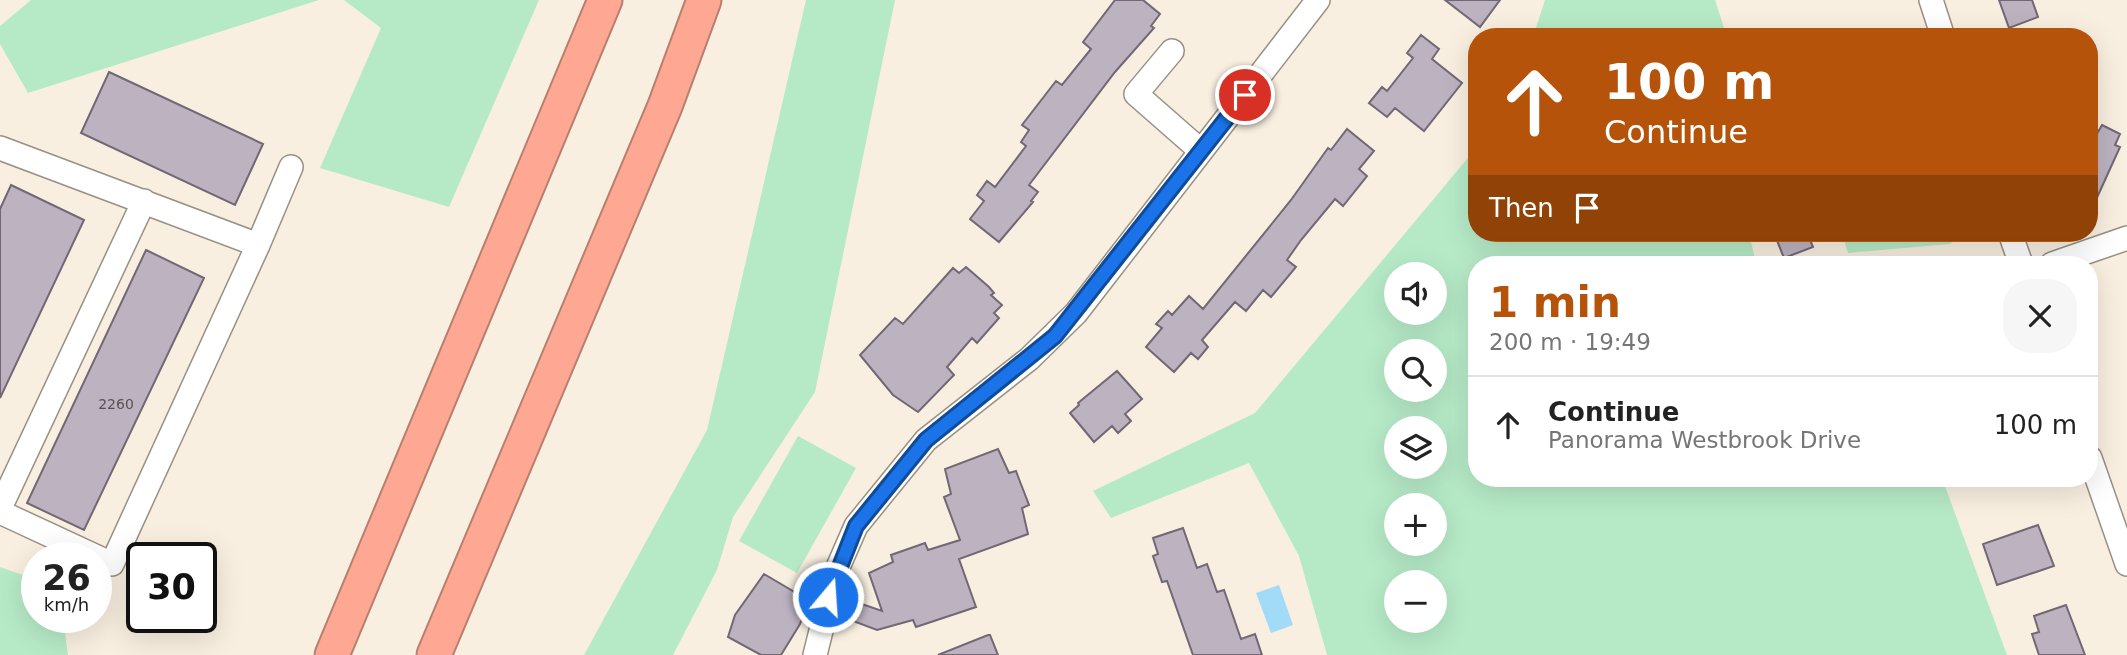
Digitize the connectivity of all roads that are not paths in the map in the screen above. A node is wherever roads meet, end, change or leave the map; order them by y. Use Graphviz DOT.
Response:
graph roads {
  1 [pos="605,0"];
  2 [pos="704,0"];
  3 [pos="1318,0"];
  4 [pos="1930,0"];
  5 [pos="1940,28"];
  6 [pos="1172,51"];
  7 [pos="0,148"];
  8 [pos="1201,151"];
  9 [pos="291,167"];
  10 [pos="144,201"];
  11 [pos="2127,238"];
  12 [pos="258,245"];
  13 [pos="2075,256"];
  14 [pos="2098,481"];
  15 [pos="0,510"];
  16 [pos="2127,564"];
  17 [pos="332,655"];
  18 [pos="433,655"];
  19 [pos="815,655"];
  1 -- 17 [label="highway"];
  2 -- 18 [label="highway"];
  3 -- 8 [label="street"];
  4 -- 5 [label="street"];
  6 -- 8 [label="street"];
  7 -- 10 [label="street"];
  8 -- 19 [label="street"];
  9 -- 12 [label="street"];
  10 -- 12 [label="street"];
  10 -- 15 [label="street"];
  11 -- 13 [label="street"];
  12 -- 15 [label="street"];
  14 -- 16 [label="street"];
}
